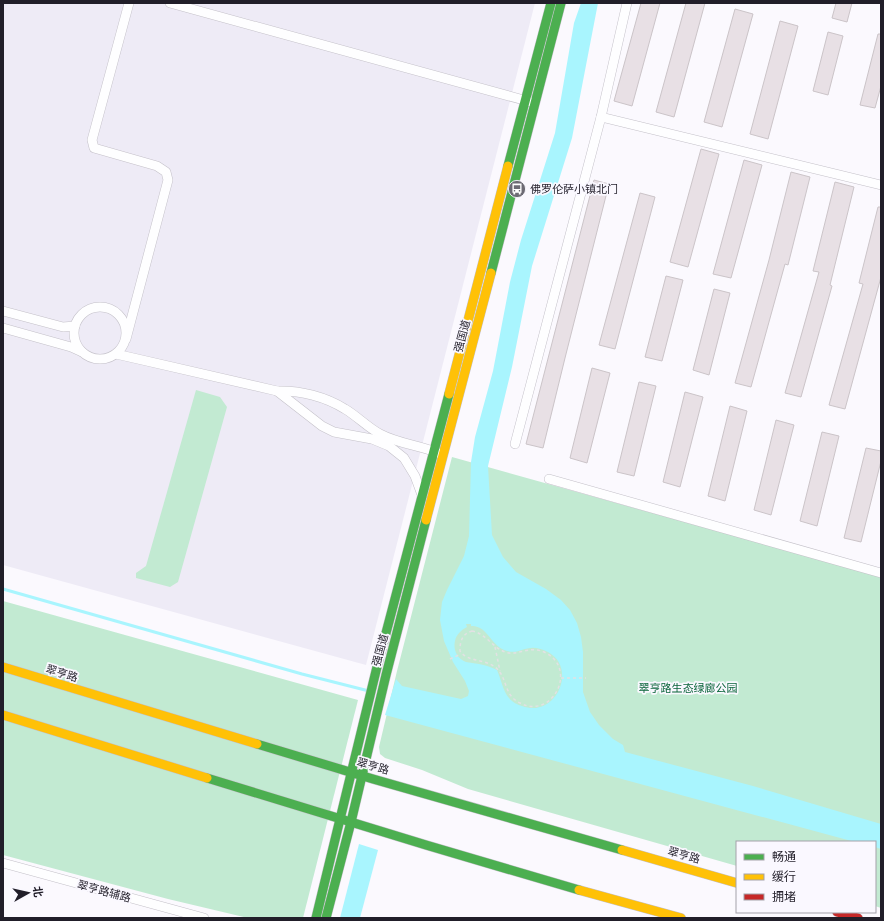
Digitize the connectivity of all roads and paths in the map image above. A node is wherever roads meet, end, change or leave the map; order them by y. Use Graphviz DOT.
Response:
graph roads {
  1 [pos="129,3"];
  2 [pos="170,3"];
  3 [pos="551,3"];
  4 [pos="561,3"];
  5 [pos="627,3"];
  6 [pos="530,102"];
  7 [pos="601,117"];
  8 [pos="881,185"];
  9 [pos="3,311"];
  10 [pos="75,326"];
  11 [pos="3,328"];
  12 [pos="126,339"];
  13 [pos="83,352"];
  14 [pos="116,354"];
  15 [pos="278,390"];
  16 [pos="515,444"];
  17 [pos="434,451"];
  18 [pos="444,455"];
  19 [pos="549,479"];
  20 [pos="422,496"];
  21 [pos="881,573"];
  22 [pos="495,647"];
  23 [pos="460,654"];
  24 [pos="450,660"];
  25 [pos="3,667"];
  26 [pos="501,673"];
  27 [pos="561,678"];
  28 [pos="585,678"];
  29 [pos="3,715"];
  30 [pos="352,772"];
  31 [pos="362,775"];
  32 [pos="341,819"];
  33 [pos="355,823"];
  34 [pos="3,863"];
  35 [pos="736,883"];
  36 [pos="840,913"];
  37 [pos="204,918"];
  38 [pos="316,918"];
  39 [pos="326,918"];
  40 [pos="681,918"];
  41 [pos="858,918"];
  1 -- 12 [label="street"];
  2 -- 6 [label="street"];
  3 -- 6 [label="main road, 强国道"];
  4 -- 6 [label="main road, 强国道"];
  5 -- 7 [label="street"];
  6 -- 17 [label="main road, 强国道"];
  6 -- 18 [label="main road, 强国道"];
  7 -- 8 [label="street"];
  7 -- 16 [label="street"];
  9 -- 10 [label="street"];
  10 -- 12 [label="street"];
  10 -- 13 [label="street"];
  11 -- 13 [label="street"];
  12 -- 14 [label="street"];
  13 -- 14 [label="street"];
  14 -- 15 [label="street"];
  15 -- 17 [label="street"];
  15 -- 20 [label="street"];
  17 -- 18 [label="street"];
  17 -- 20 [label="main road, 强国道"];
  18 -- 31 [label="main road, 强国道"];
  19 -- 21 [label="street"];
  20 -- 30 [label="main road, 强国道"];
  22 -- 23 [label="path"];
  22 -- 26 [label="path"];
  22 -- 27 [label="path"];
  23 -- 24 [label="path"];
  23 -- 26 [label="path"];
  25 -- 30 [label="main road, 翠亨路"];
  26 -- 27 [label="path"];
  27 -- 28 [label="path"];
  29 -- 32 [label="main road"];
  30 -- 31 [label="main road, 翠亨路"];
  30 -- 32 [label="main road"];
  31 -- 33 [label="main road"];
  31 -- 35 [label="main road, 翠亨路"];
  32 -- 33 [label="main road"];
  32 -- 38 [label="main road"];
  33 -- 39 [label="main road"];
  33 -- 40 [label="main road"];
  34 -- 37 [label="street, 翠亨路辅路"];
  36 -- 41 [label="main road"];
}
